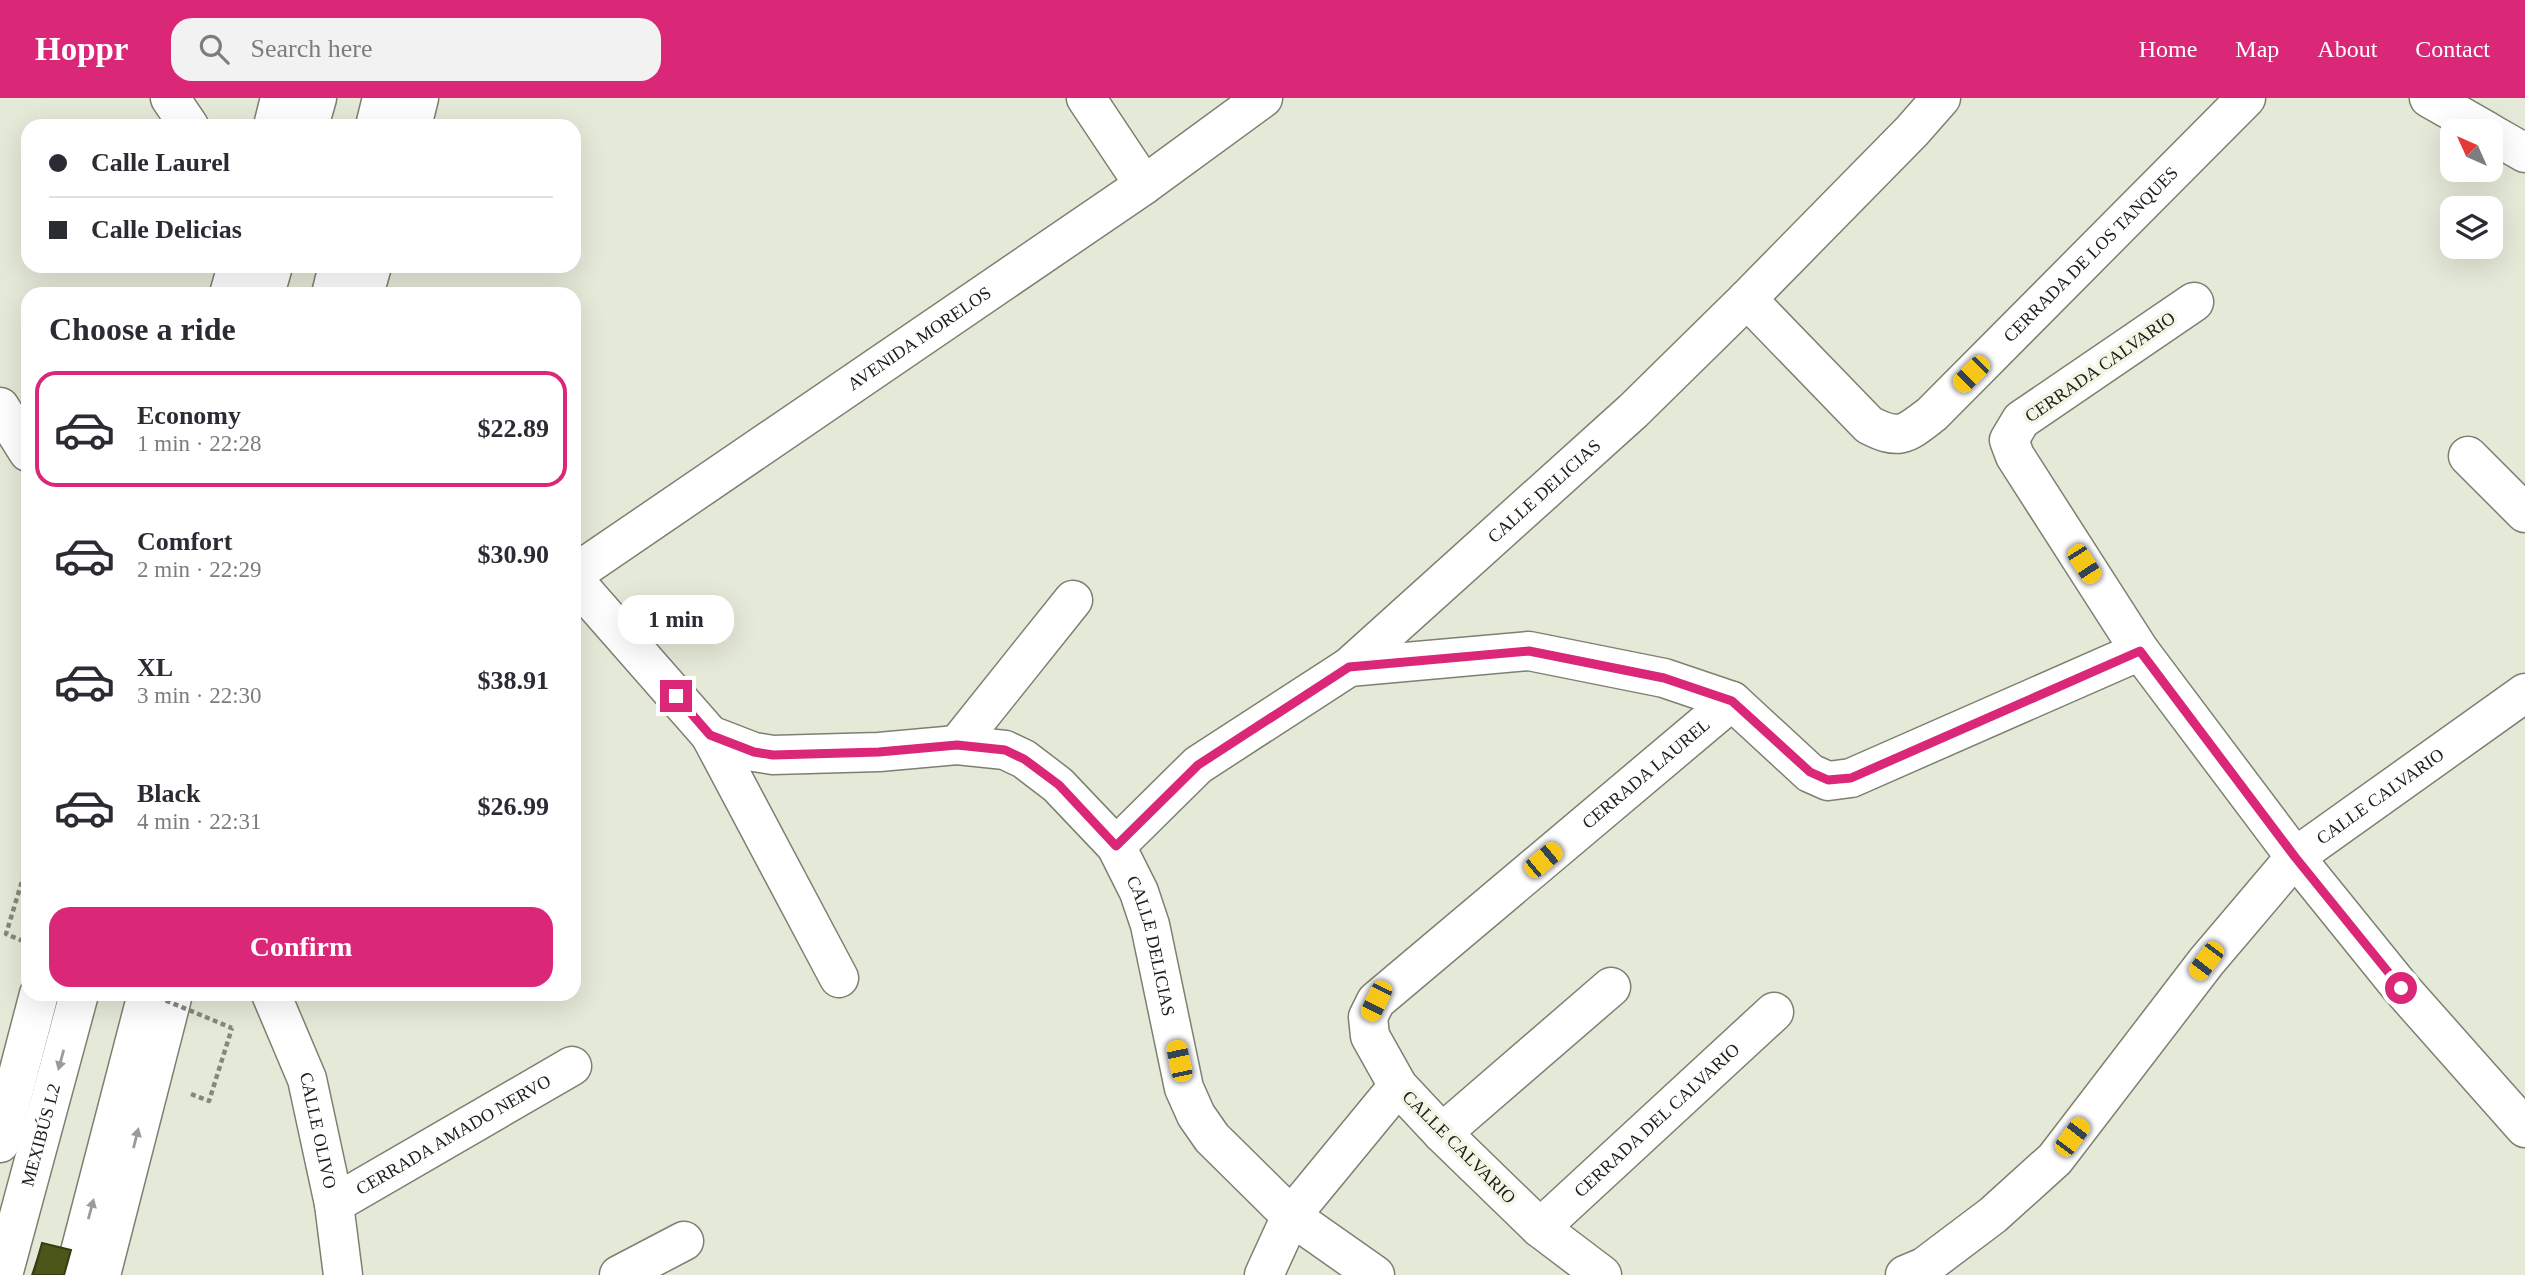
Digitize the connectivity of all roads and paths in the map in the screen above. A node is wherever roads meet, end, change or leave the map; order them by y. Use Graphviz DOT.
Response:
graph roads {
  1 [pos="170,98"];
  2 [pos="280,98"];
  3 [pos="317,98"];
  4 [pos="383,98"];
  5 [pos="419,98"];
  6 [pos="1086,98"];
  7 [pos="1263,98"];
  8 [pos="1941,98"];
  9 [pos="2246,98"];
  10 [pos="2429,98"];
  11 [pos="185,119"];
  12 [pos="275,119"];
  13 [pos="311,119"];
  14 [pos="377,119"];
  15 [pos="414,119"];
  16 [pos="2466,119"];
  17 [pos="2503,140"];
  18 [pos="2525,153"];
  19 [pos="1144,185"];
  20 [pos="1747,299"];
  21 [pos="2194,302"];
  22 [pos="0,407"];
  23 [pos="21,441"];
  24 [pos="2468,456"];
  25 [pos="2525,513"];
  26 [pos="581,569"];
  27 [pos="581,588"];
  28 [pos="1073,600"];
  29 [pos="2140,651"];
  30 [pos="1349,667"];
  31 [pos="2525,693"];
  32 [pos="1732,701"];
  33 [pos="710,735"];
  34 [pos="957,745"];
  35 [pos="1116,846"];
  36 [pos="2295,857"];
  37 [pos="21,885"];
  38 [pos="21,940"];
  39 [pos="839,978"];
  40 [pos="1611,987"];
  41 [pos="37,1001"];
  42 [pos="77,1001"];
  43 [pos="147,1001"];
  44 [pos="166,1001"];
  45 [pos="171,1001"];
  46 [pos="274,1001"];
  47 [pos="1774,1012"];
  48 [pos="572,1066"];
  49 [pos="1398,1086"];
  50 [pos="209,1101"];
  51 [pos="2525,1128"];
  52 [pos="1442,1133"];
  53 [pos="0,1143"];
  54 [pos="334,1204"];
  55 [pos="1291,1216"];
  56 [pos="1540,1228"];
  57 [pos="684,1241"];
  58 [pos="344,1274"];
  59 [pos="3,1275"];
  60 [pos="74,1275"];
  61 [pos="100,1275"];
  62 [pos="619,1275"];
  63 [pos="1264,1275"];
  64 [pos="1375,1275"];
  65 [pos="1602,1275"];
  66 [pos="1905,1275"];
  1 -- 11 [label="street"];
  2 -- 12 [label="street"];
  3 -- 13 [label="street"];
  4 -- 14 [label="street"];
  5 -- 15 [label="street"];
  6 -- 19 [label="street"];
  7 -- 19 [label="street, AVENIDA MORELOS"];
  8 -- 20 [label="street, CALLE DELICIAS"];
  9 -- 20 [label="street, CERRADA DE LOS TANQUES"];
  10 -- 16 [label="street"];
  17 -- 18 [label="street"];
  19 -- 26 [label="street, AVENIDA MORELOS"];
  20 -- 30 [label="street, CALLE DELICIAS"];
  21 -- 29 [label="street, CERRADA CALVARIO"];
  22 -- 23 [label="street"];
  24 -- 25 [label="street"];
  27 -- 33 [label="street, CALLE DELICIAS"];
  28 -- 34 [label="street"];
  29 -- 32 [label="street"];
  29 -- 36 [label="street"];
  30 -- 32 [label="street"];
  30 -- 35 [label="street, CALLE DELICIAS"];
  31 -- 36 [label="street, CALLE CALVARIO"];
  32 -- 49 [label="street, CERRADA LAUREL"];
  33 -- 34 [label="street, CALLE DELICIAS"];
  33 -- 39 [label="street"];
  34 -- 35 [label="street, CALLE DELICIAS"];
  35 -- 55 [label="street, CALLE DELICIAS"];
  36 -- 51 [label="street"];
  36 -- 66 [label="street, CALLE CALVARIO"];
  37 -- 38 [label="path"];
  40 -- 52 [label="street"];
  41 -- 53 [label="street"];
  42 -- 59 [label="street, MEXIBÚS L2, one-way"];
  60 -- 43 [label="street, one-way"];
  44 -- 50 [label="path, bridge"];
  61 -- 45 [label="street, one-way"];
  46 -- 54 [label="street, CALLE OLIVO"];
  47 -- 56 [label="street, CERRADA DEL CALVARIO"];
  48 -- 54 [label="street, CERRADA AMADO NERVO"];
  49 -- 52 [label="street, CALLE CALVARIO"];
  49 -- 55 [label="street, CALLE CALVARIO"];
  52 -- 56 [label="street, CALLE CALVARIO"];
  54 -- 58 [label="street, CALLE OLIVO"];
  55 -- 63 [label="street, CALLE CALVARIO"];
  55 -- 64 [label="street"];
  56 -- 65 [label="street, CALLE CALVARIO"];
  57 -- 62 [label="street"];
}
